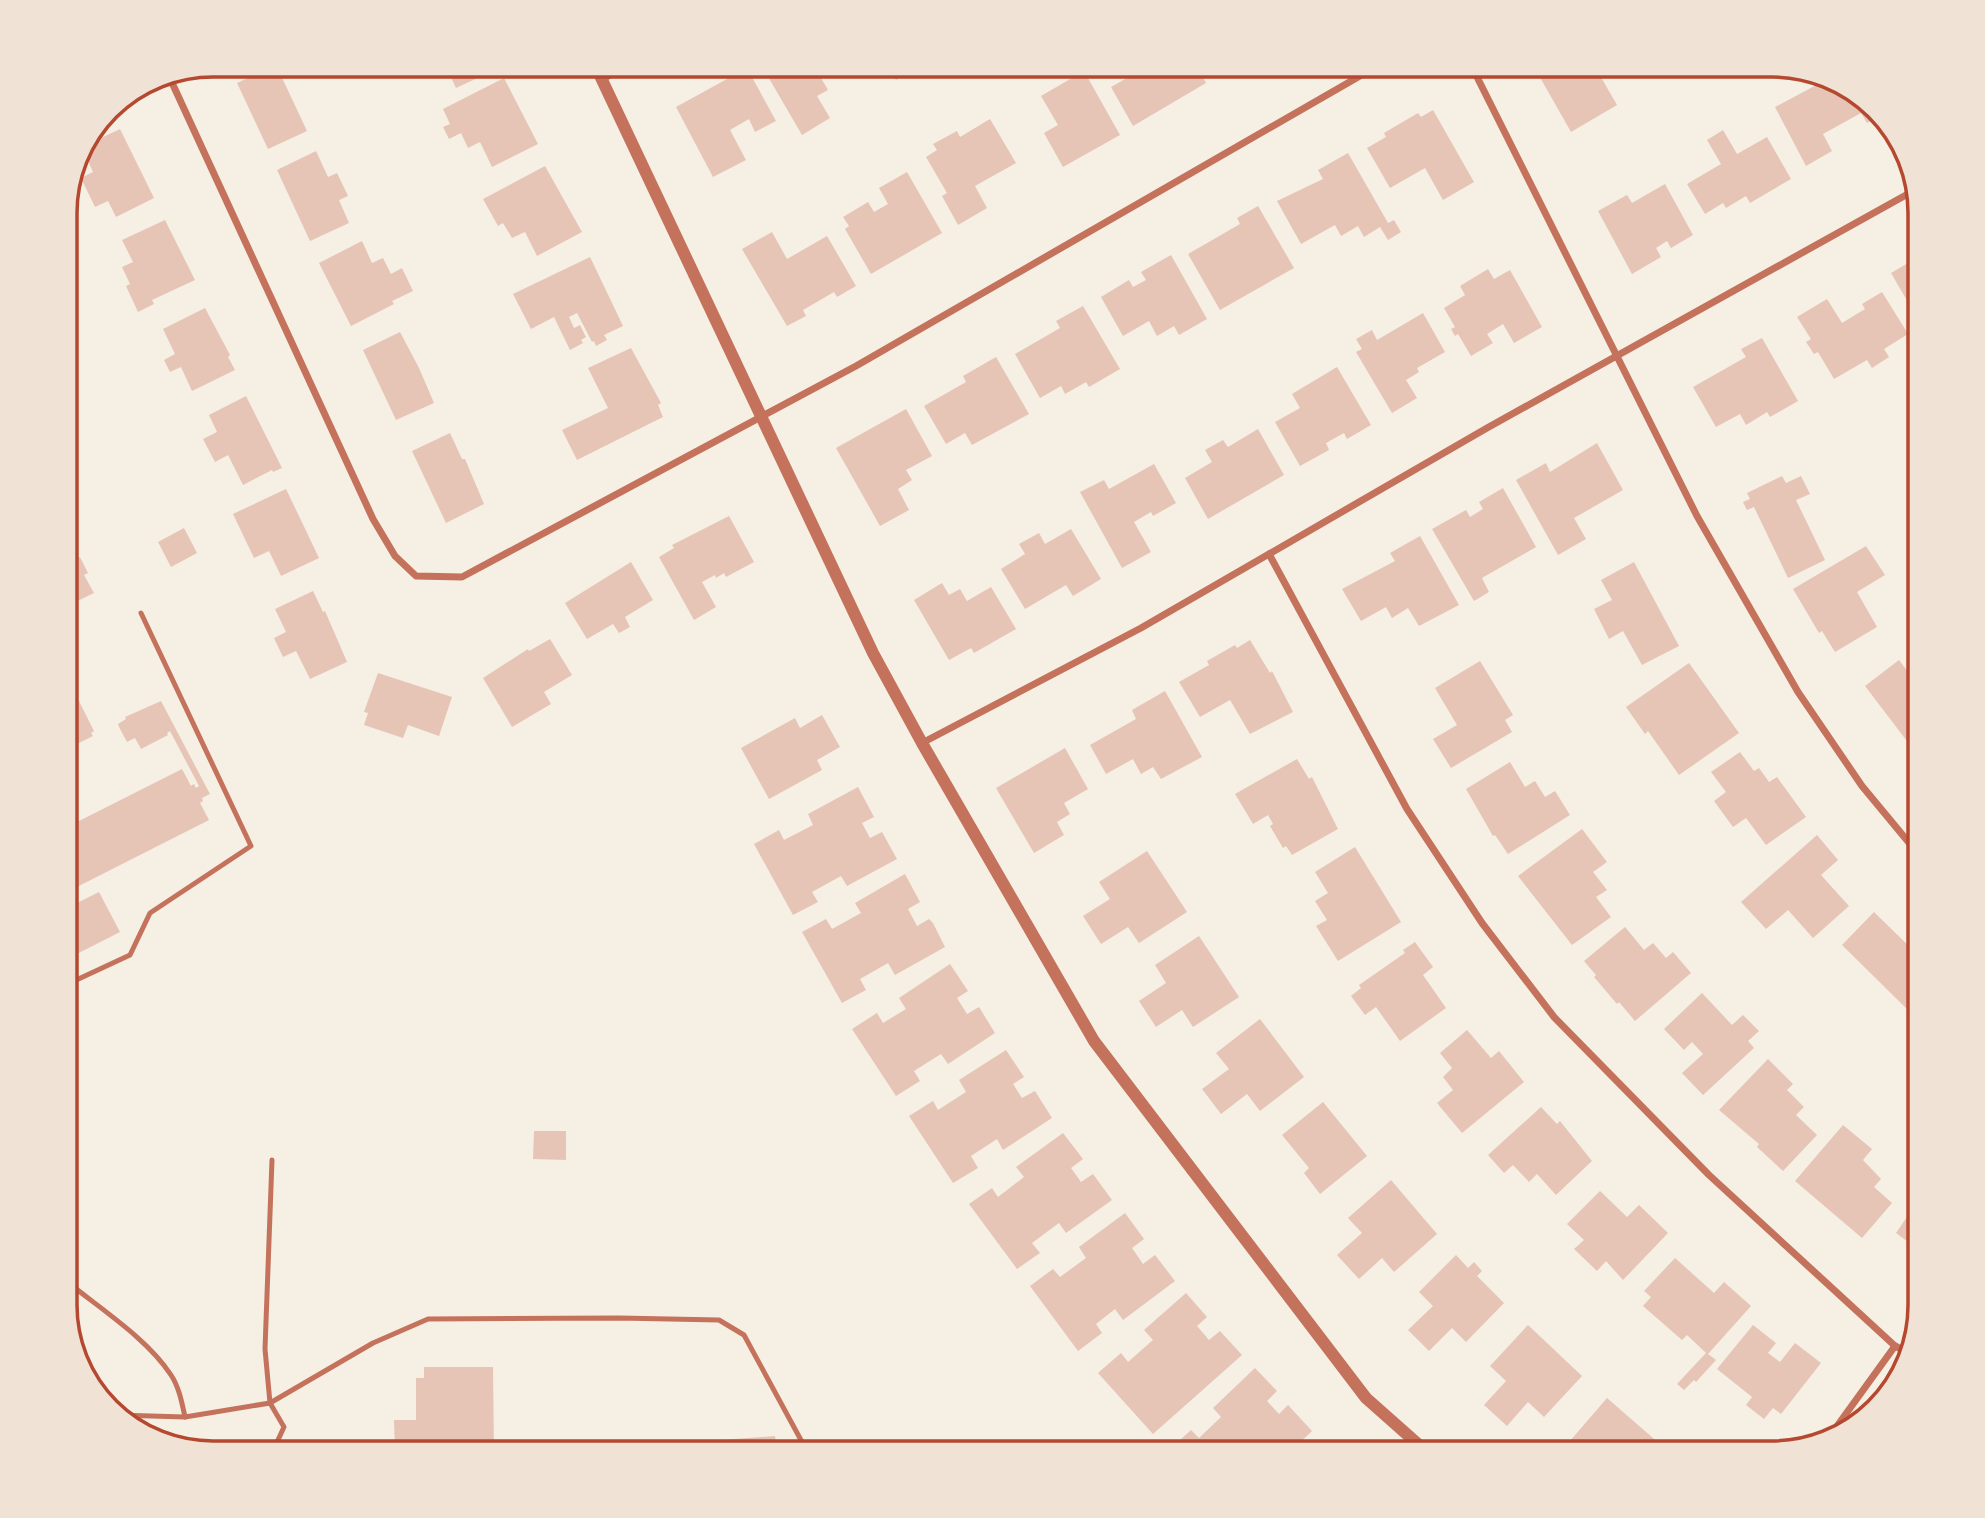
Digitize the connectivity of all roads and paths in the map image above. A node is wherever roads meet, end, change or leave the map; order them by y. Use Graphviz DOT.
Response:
graph roads {
  1 [pos="606,77"];
  2 [pos="1358,77"];
  3 [pos="1477,77"];
  4 [pos="602,79"];
  5 [pos="172,83"];
  6 [pos="1906,195"];
  7 [pos="1617,357"];
  8 [pos="760,417"];
  9 [pos="1269,554"];
  10 [pos="141,613"];
  11 [pos="922,743"];
  12 [pos="1908,842"];
  13 [pos="77,980"];
  14 [pos="272,1160"];
  15 [pos="77,1290"];
  16 [pos="1895,1346"];
  17 [pos="1901,1349"];
  18 [pos="270,1403"];
  19 [pos="134,1416"];
  20 [pos="185,1417"];
  21 [pos="1839,1424"];
  22 [pos="278,1441"];
  23 [pos="801,1441"];
  24 [pos="1414,1441"];
  1 -- 4 [label="street"];
  2 -- 8 [label="street"];
  3 -- 7 [label="street"];
  4 -- 8 [label="street"];
  5 -- 8 [label="street"];
  6 -- 7 [label="street"];
  7 -- 9 [label="street"];
  7 -- 12 [label="street"];
  8 -- 11 [label="street"];
  9 -- 11 [label="street"];
  9 -- 16 [label="street"];
  10 -- 13 [label="lane"];
  11 -- 24 [label="street"];
  14 -- 18 [label="lane"];
  15 -- 20 [label="lane"];
  16 -- 17 [label="street"];
  16 -- 21 [label="street"];
  18 -- 20 [label="lane"];
  18 -- 22 [label="lane"];
  18 -- 23 [label="lane"];
  19 -- 20 [label="lane"];
}
